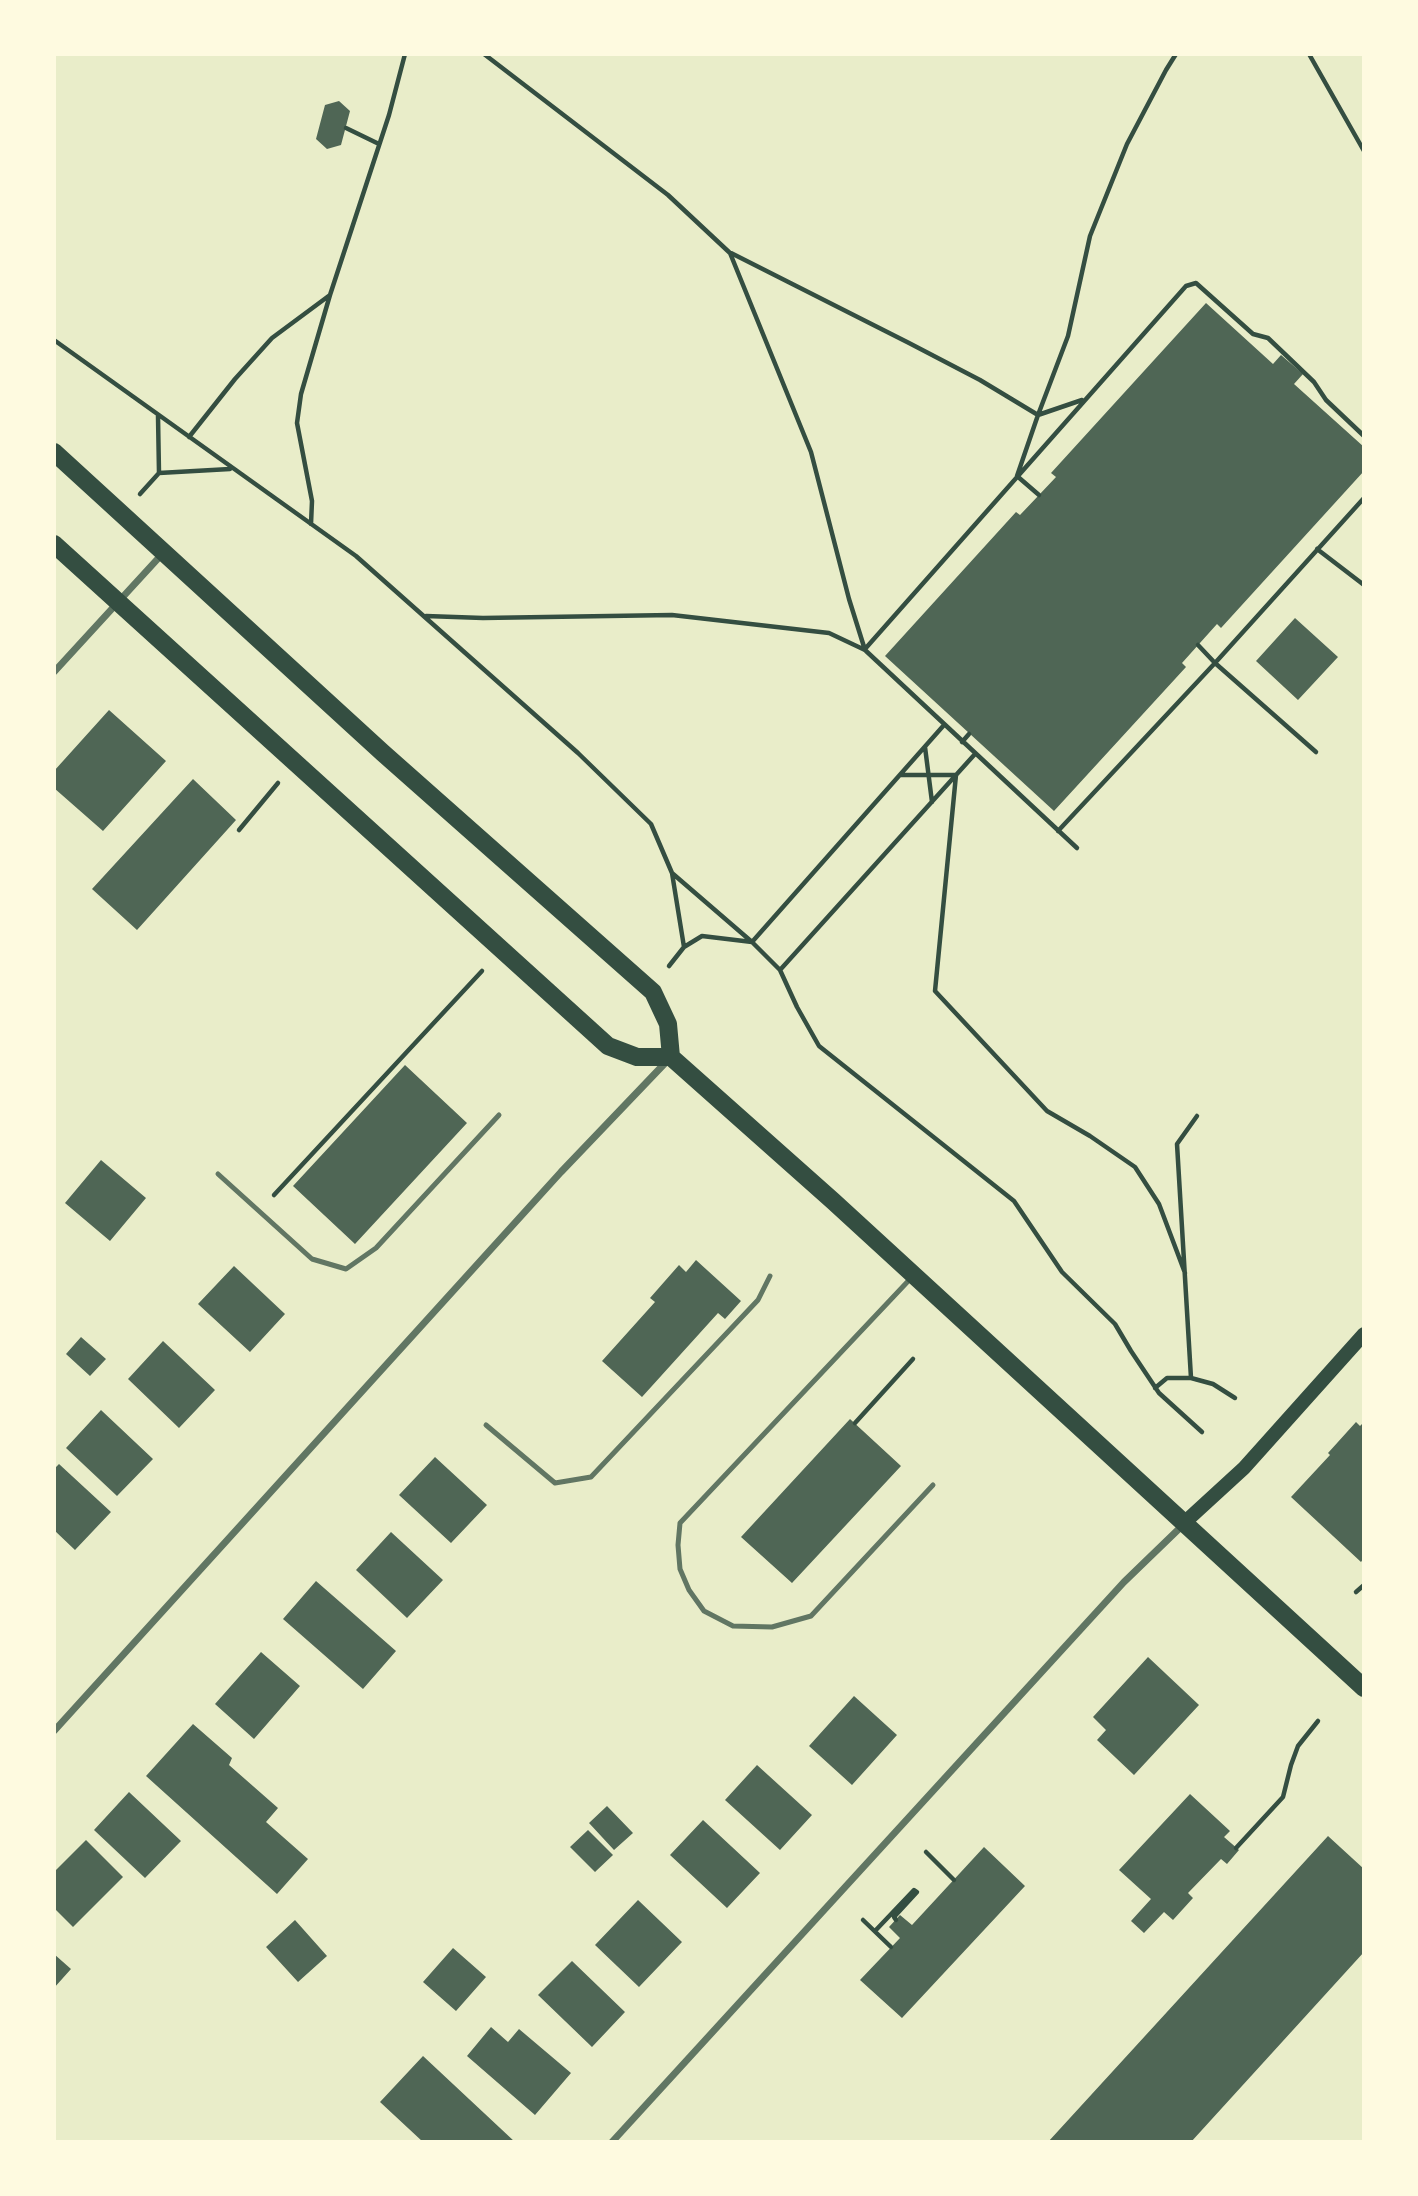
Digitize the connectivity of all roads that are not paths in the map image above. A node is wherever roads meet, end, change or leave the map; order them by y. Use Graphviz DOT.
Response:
graph roads {
  1 [pos="54,452"];
  2 [pos="54,544"];
  3 [pos="164,551"];
  4 [pos="118,602"];
  5 [pos="54,672"];
  6 [pos="671,1057"];
  7 [pos="499,1115"];
  8 [pos="218,1174"];
  9 [pos="914,1275"];
  10 [pos="770,1276"];
  11 [pos="1364,1334"];
  12 [pos="486,1425"];
  13 [pos="933,1485"];
  14 [pos="1184,1524"];
  15 [pos="1364,1688"];
  16 [pos="54,1731"];
  17 [pos="612,2142"];
  1 -- 3 [label="main road"];
  2 -- 4 [label="main road"];
  3 -- 4 [label="street"];
  3 -- 6 [label="main road"];
  4 -- 5 [label="street"];
  4 -- 6 [label="main road"];
  6 -- 9 [label="main road"];
  6 -- 16 [label="street"];
  7 -- 8 [label="lane"];
  9 -- 13 [label="lane"];
  9 -- 14 [label="main road"];
  10 -- 12 [label="lane"];
  11 -- 14 [label="main road"];
  14 -- 15 [label="main road"];
  14 -- 17 [label="street"];
}
